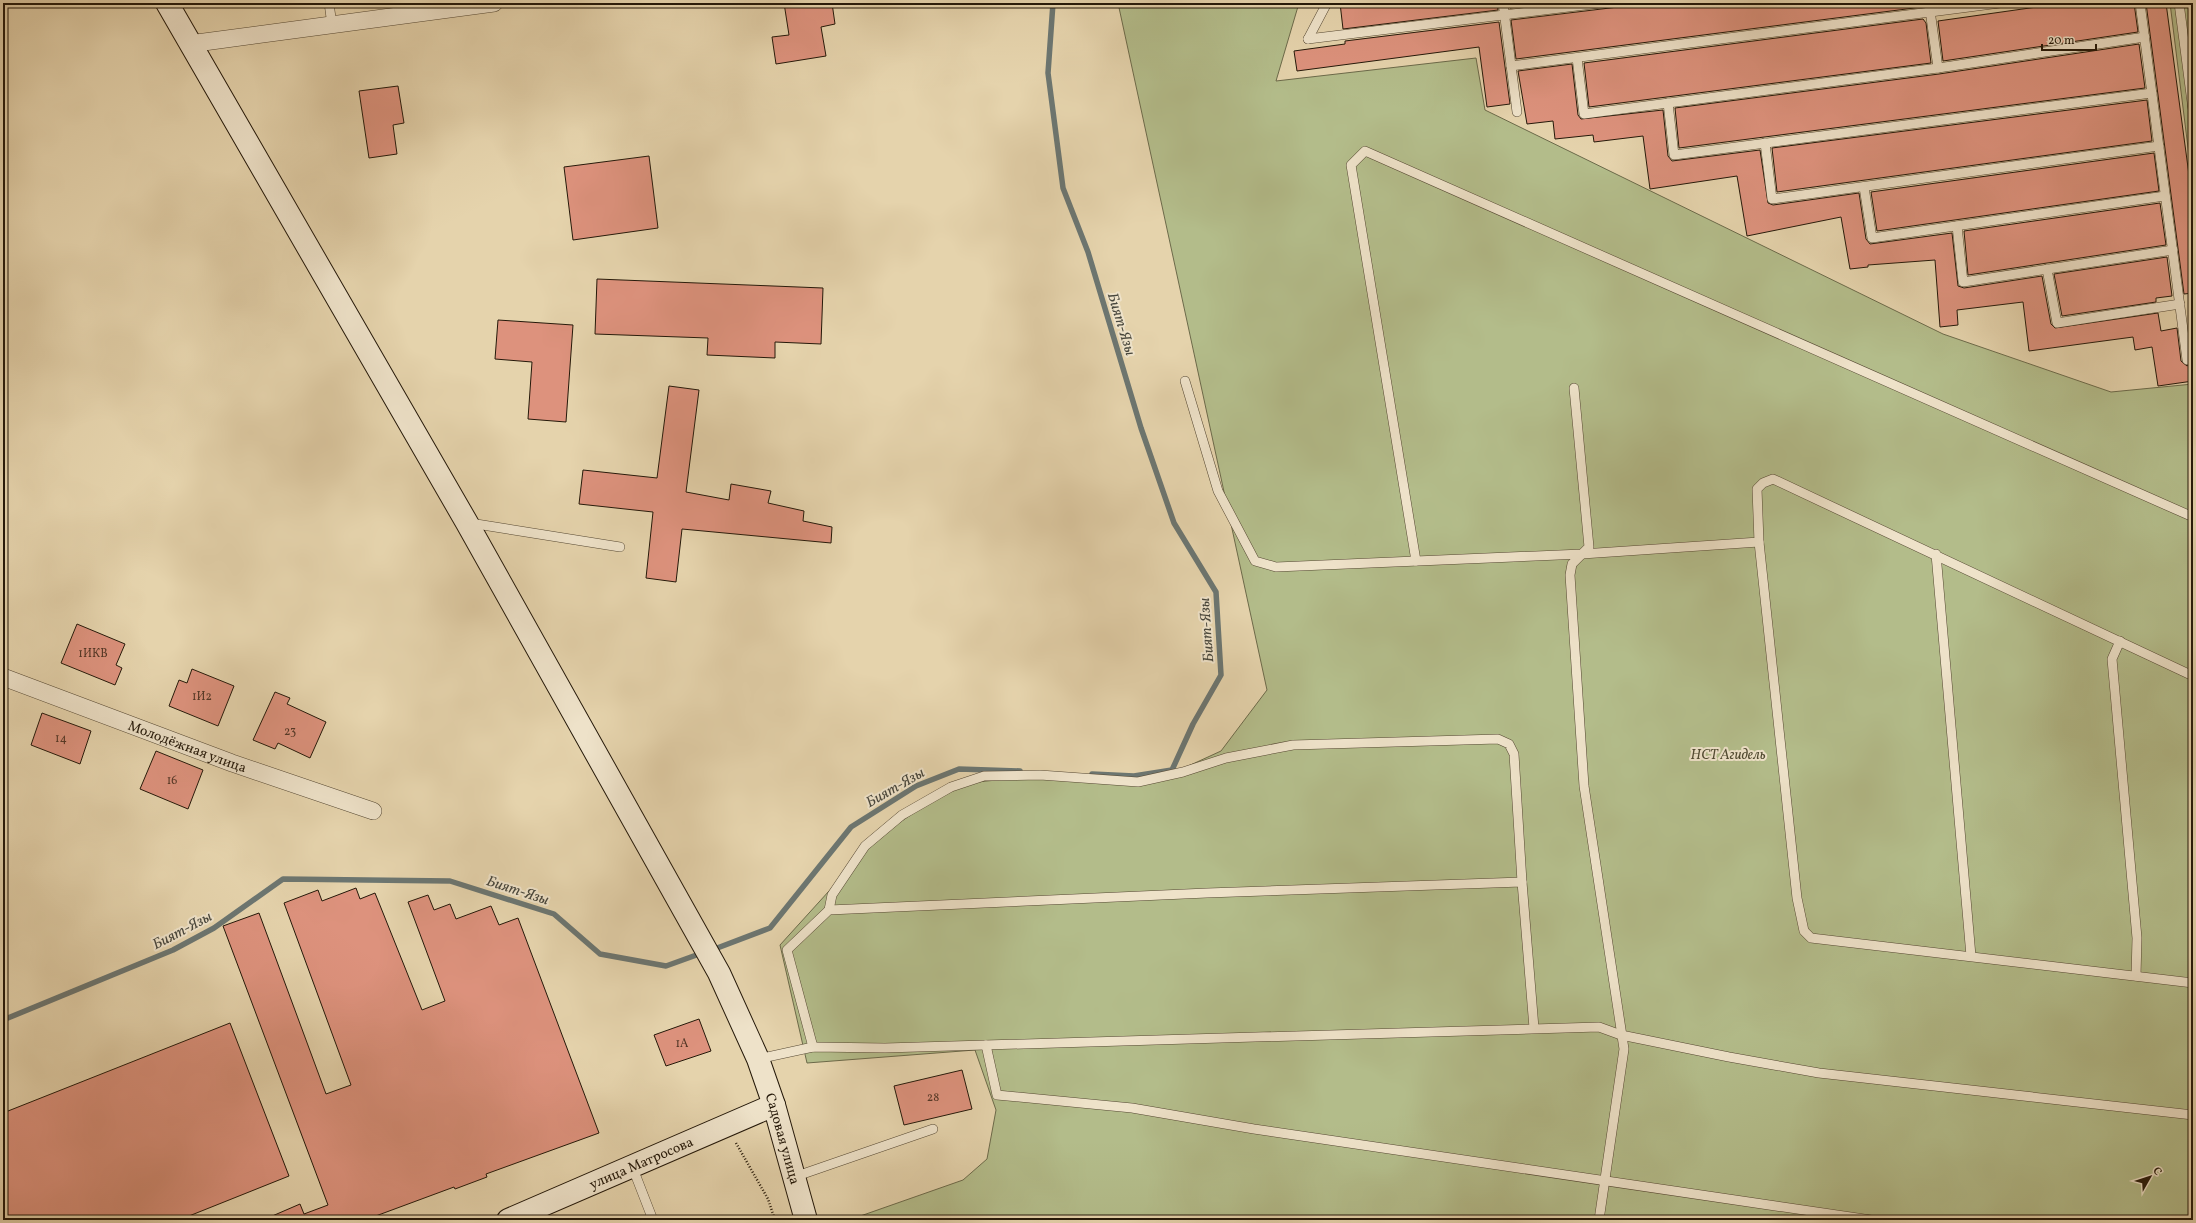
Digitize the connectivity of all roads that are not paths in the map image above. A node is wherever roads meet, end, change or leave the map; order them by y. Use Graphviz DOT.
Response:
graph roads {
  1 [pos="167,3"];
  2 [pos="330,3"];
  3 [pos="494,3"];
  4 [pos="1327,3"];
  5 [pos="1503,3"];
  6 [pos="1601,3"];
  7 [pos="1929,3"];
  8 [pos="2000,3"];
  9 [pos="2140,3"];
  10 [pos="2179,3"];
  11 [pos="446,6"];
  12 [pos="1930,13"];
  13 [pos="1505,16"];
  14 [pos="332,25"];
  15 [pos="2144,37"];
  16 [pos="189,44"];
  17 [pos="1577,58"];
  18 [pos="1511,66"];
  19 [pos="1938,68"];
  20 [pos="2152,93"];
  21 [pos="1668,103"];
  22 [pos="2193,110"];
  23 [pos="1517,112"];
  24 [pos="1765,143"];
  25 [pos="2159,146"];
  26 [pos="1864,187"];
  27 [pos="2166,196"];
  28 [pos="1956,226"];
  29 [pos="2173,250"];
  30 [pos="2047,270"];
  31 [pos="2180,304"];
  32 [pos="2187,360"];
  33 [pos="1185,381"];
  34 [pos="1574,388"];
  35 [pos="2193,517"];
  36 [pos="467,523"];
  37 [pos="1759,542"];
  38 [pos="620,547"];
  39 [pos="1582,554"];
  40 [pos="1936,554"];
  41 [pos="1416,561"];
  42 [pos="2120,641"];
  43 [pos="2193,676"];
  44 [pos="3,677"];
  45 [pos="373,811"];
  46 [pos="1522,882"];
  47 [pos="829,910"];
  48 [pos="1971,956"];
  49 [pos="2136,976"];
  50 [pos="2193,983"];
  51 [pos="1534,1028"];
  52 [pos="1621,1035"];
  53 [pos="986,1045"];
  54 [pos="813,1047"];
  55 [pos="758,1059"];
  56 [pos="774,1105"];
  57 [pos="2193,1115"];
  58 [pos="933,1129"];
  59 [pos="632,1166"];
  60 [pos="794,1177"];
  61 [pos="1605,1180"];
  62 [pos="508,1220"];
  63 [pos="653,1220"];
  64 [pos="806,1220"];
  65 [pos="1599,1220"];
  66 [pos="1871,1220"];
  1 -- 16 [label="main road, Садовая улица"];
  2 -- 14 [label="lane"];
  3 -- 11 [label="street"];
  4 -- 13 [label="lane"];
  5 -- 13 [label="lane"];
  6 -- 13 [label="lane"];
  7 -- 12 [label="lane"];
  8 -- 12 [label="lane"];
  9 -- 15 [label="lane"];
  10 -- 22 [label="lane"];
  11 -- 14 [label="street"];
  12 -- 17 [label="lane"];
  12 -- 19 [label="lane"];
  13 -- 18 [label="lane"];
  14 -- 16 [label="street"];
  15 -- 19 [label="lane"];
  15 -- 20 [label="lane"];
  16 -- 36 [label="main road, Садовая улица"];
  17 -- 18 [label="lane"];
  17 -- 21 [label="lane"];
  18 -- 23 [label="lane"];
  19 -- 21 [label="lane"];
  20 -- 24 [label="lane"];
  20 -- 25 [label="lane"];
  21 -- 24 [label="lane"];
  24 -- 26 [label="lane"];
  25 -- 26 [label="lane"];
  25 -- 27 [label="lane"];
  26 -- 28 [label="lane"];
  27 -- 28 [label="lane"];
  27 -- 29 [label="lane"];
  28 -- 30 [label="lane"];
  29 -- 30 [label="lane"];
  29 -- 31 [label="lane"];
  30 -- 31 [label="lane"];
  31 -- 32 [label="lane"];
  33 -- 41 [label="lane"];
  34 -- 39 [label="lane"];
  35 -- 41 [label="lane"];
  36 -- 38 [label="lane"];
  36 -- 55 [label="main road, Садовая улица"];
  37 -- 39 [label="lane"];
  37 -- 40 [label="lane"];
  37 -- 48 [label="lane"];
  39 -- 41 [label="lane"];
  39 -- 52 [label="lane"];
  40 -- 42 [label="lane"];
  40 -- 48 [label="lane"];
  42 -- 43 [label="lane"];
  42 -- 49 [label="lane"];
  44 -- 45 [label="street, Молодёжная улица"];
  46 -- 47 [label="lane"];
  46 -- 47 [label="lane"];
  46 -- 51 [label="lane"];
  47 -- 54 [label="lane"];
  48 -- 49 [label="lane"];
  49 -- 50 [label="lane"];
  51 -- 52 [label="lane"];
  51 -- 53 [label="lane"];
  52 -- 57 [label="lane"];
  52 -- 61 [label="lane"];
  53 -- 54 [label="lane"];
  53 -- 61 [label="lane"];
  54 -- 55 [label="lane"];
  55 -- 56 [label="main road, Садовая улица"];
  56 -- 59 [label="main road, улица Матросова"];
  56 -- 60 [label="main road, Садовая улица"];
  58 -- 60 [label="lane"];
  59 -- 62 [label="main road, улица Матросова"];
  59 -- 63 [label="lane"];
  60 -- 64 [label="main road, Садовая улица"];
  61 -- 65 [label="lane"];
  61 -- 66 [label="lane"];
}
